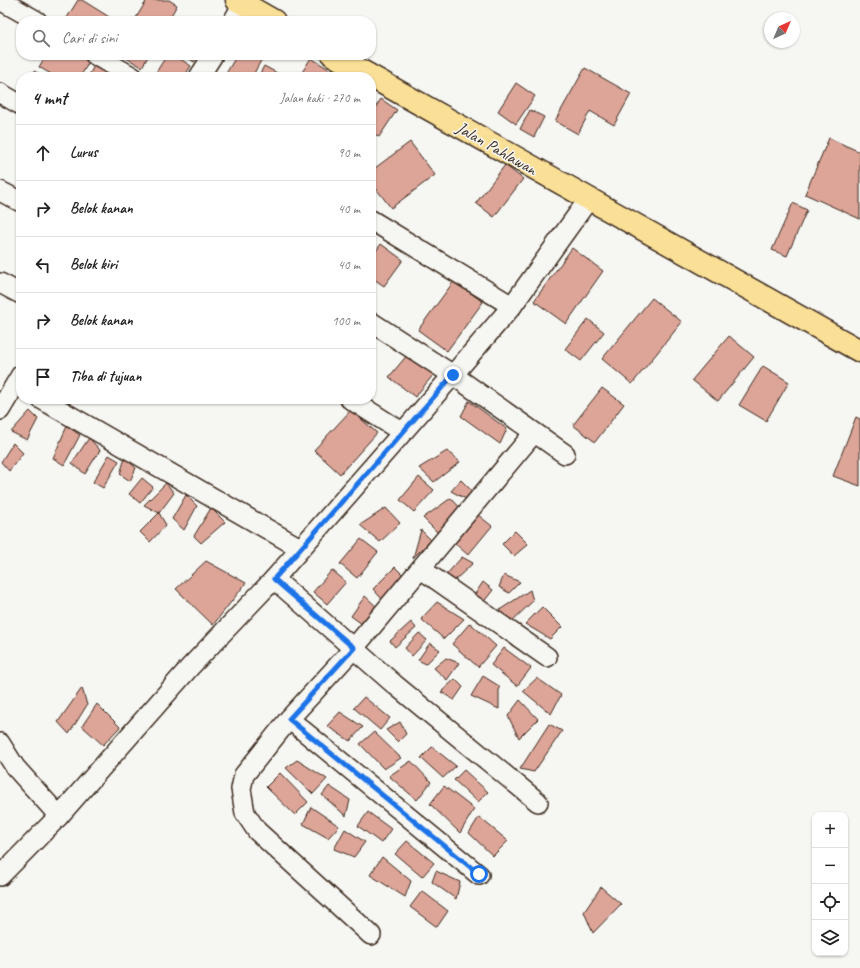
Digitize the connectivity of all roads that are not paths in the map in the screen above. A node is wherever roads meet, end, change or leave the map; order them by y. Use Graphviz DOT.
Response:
graph roads {
  1 [pos="0,0"];
  2 [pos="238,8"];
  3 [pos="28,16"];
  4 [pos="260,16"];
  5 [pos="104,60"];
  6 [pos="210,60"];
  7 [pos="342,60"];
  8 [pos="124,72"];
  9 [pos="203,72"];
  10 [pos="363,72"];
  11 [pos="376,79"];
  12 [pos="0,93"];
  13 [pos="16,101"];
  14 [pos="0,190"];
  15 [pos="16,199"];
  16 [pos="588,200"];
  17 [pos="376,223"];
  18 [pos="0,283"];
  19 [pos="16,291"];
  20 [pos="512,306"];
  21 [pos="376,325"];
  22 [pos="860,351"];
  23 [pos="453,375"];
  24 [pos="16,386"];
  25 [pos="50,404"];
  26 [pos="358,404"];
  27 [pos="0,410"];
  28 [pos="402,432"];
  29 [pos="533,434"];
  30 [pos="565,454"];
  31 [pos="300,548"];
  32 [pos="421,569"];
  33 [pos="274,579"];
  34 [pos="354,648"];
  35 [pos="547,657"];
  36 [pos="289,719"];
  37 [pos="0,743"];
  38 [pos="538,802"];
  39 [pos="59,816"];
  40 [pos="479,874"];
  41 [pos="0,876"];
  42 [pos="371,935"];
  1 -- 3 [label="street"];
  2 -- 4 [label="highway"];
  5 -- 8 [label="street"];
  6 -- 9 [label="street"];
  7 -- 10 [label="highway, Jalan Pahlawan"];
  11 -- 16 [label="highway, Jalan Pahlawan"];
  12 -- 13 [label="street"];
  14 -- 15 [label="street"];
  16 -- 20 [label="street"];
  16 -- 22 [label="highway, Jalan Pahlawan"];
  17 -- 20 [label="street"];
  18 -- 19 [label="street"];
  20 -- 23 [label="street"];
  21 -- 23 [label="street"];
  23 -- 28 [label="street"];
  23 -- 29 [label="street"];
  24 -- 27 [label="street"];
  25 -- 31 [label="street"];
  26 -- 28 [label="street"];
  28 -- 31 [label="street"];
  29 -- 30 [label="street"];
  29 -- 32 [label="street"];
  31 -- 33 [label="street"];
  32 -- 34 [label="street"];
  32 -- 35 [label="street"];
  33 -- 34 [label="street"];
  33 -- 39 [label="street"];
  34 -- 36 [label="street"];
  34 -- 38 [label="street"];
  36 -- 40 [label="street"];
  36 -- 42 [label="street"];
  37 -- 39 [label="street"];
  39 -- 41 [label="street"];
}
